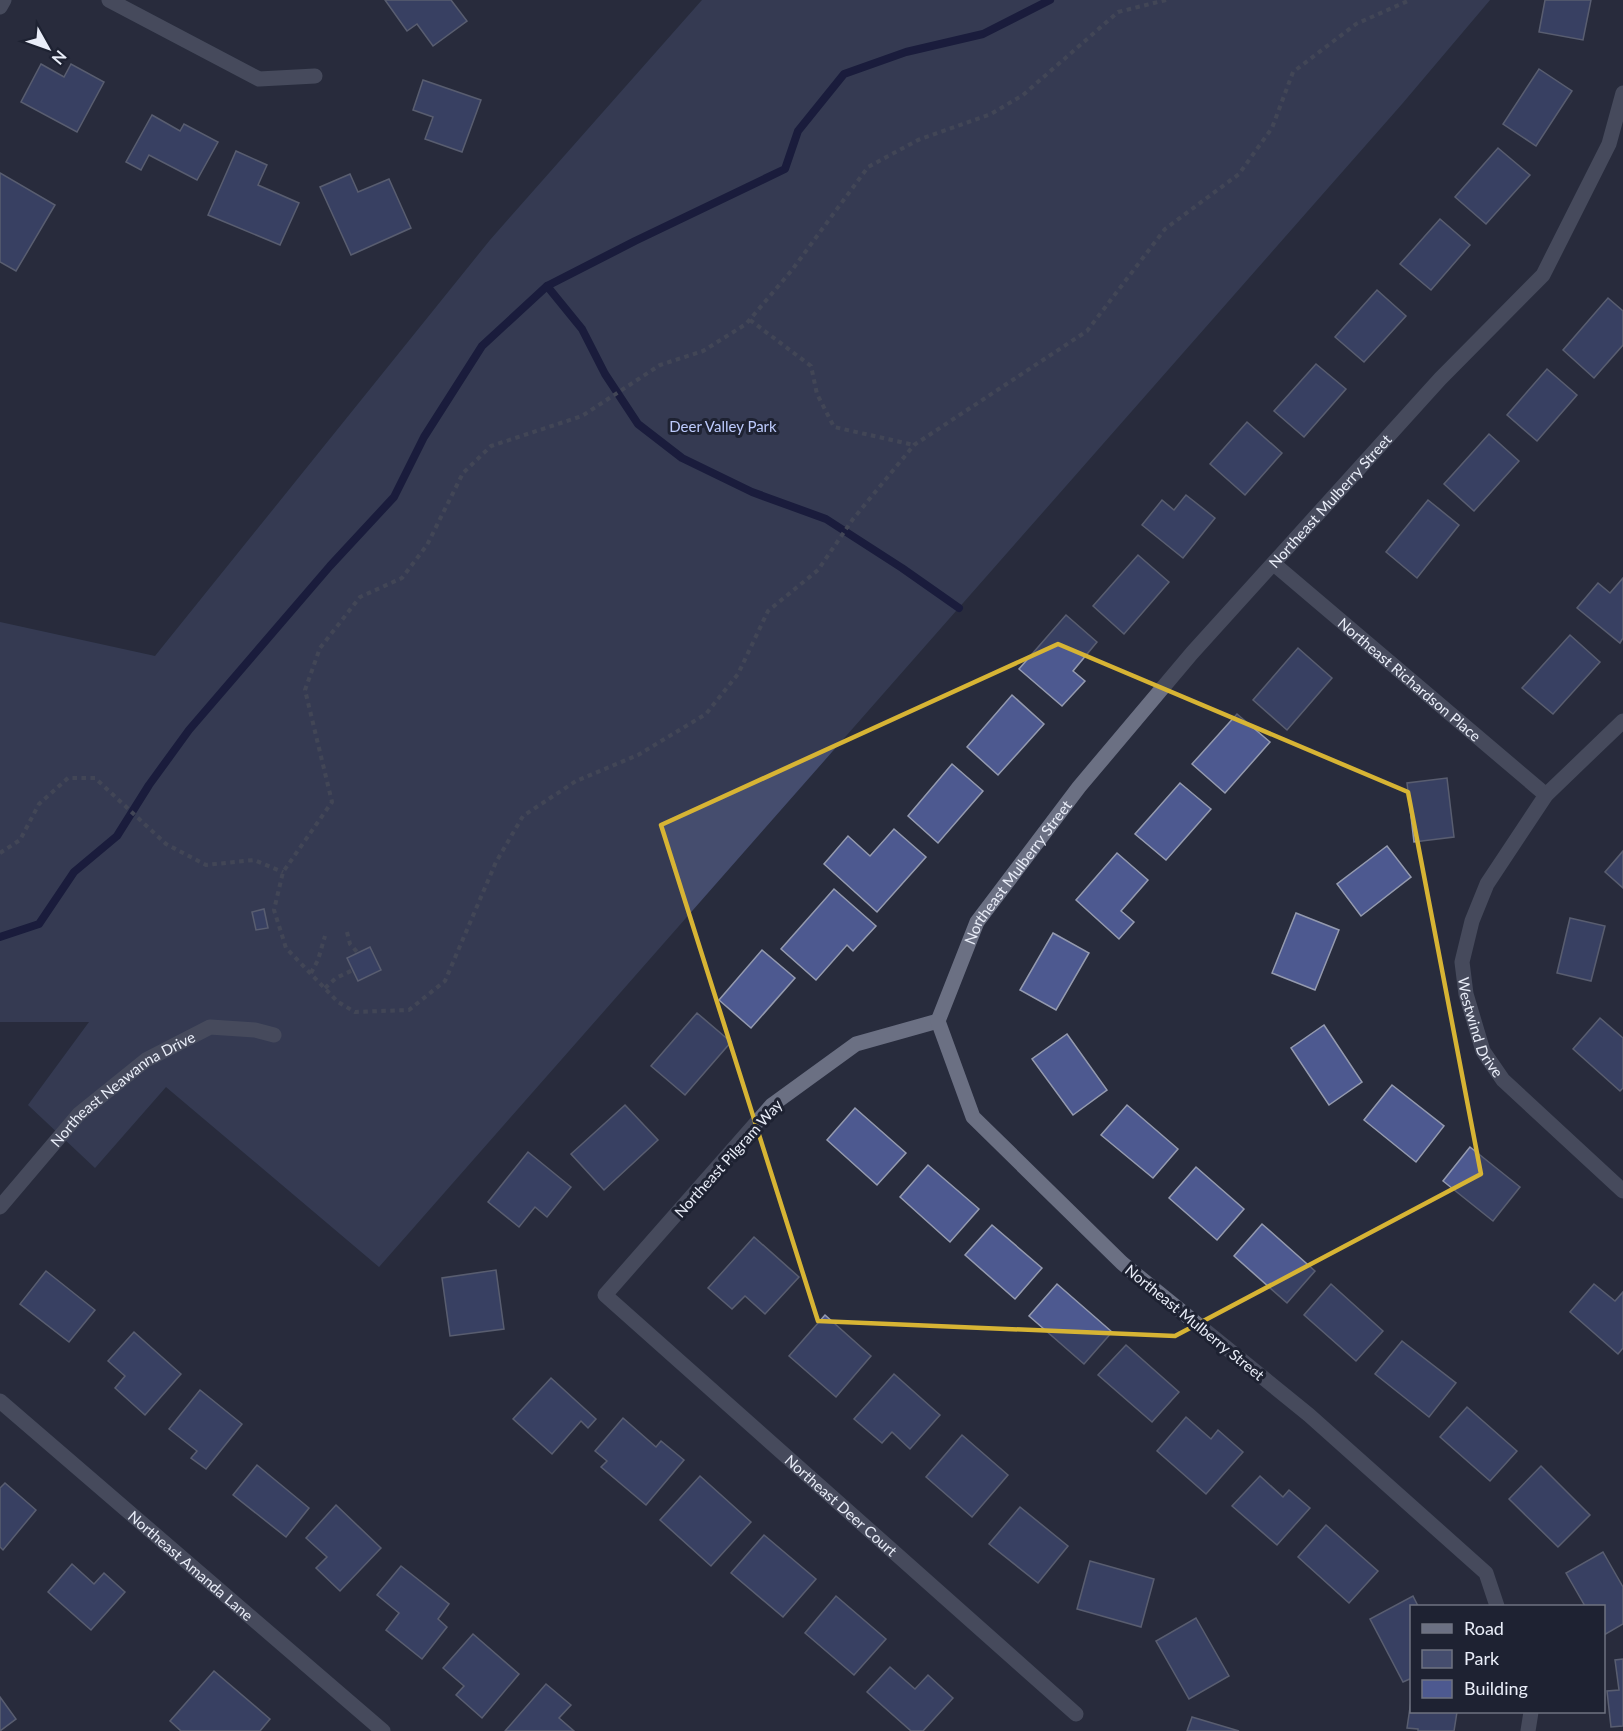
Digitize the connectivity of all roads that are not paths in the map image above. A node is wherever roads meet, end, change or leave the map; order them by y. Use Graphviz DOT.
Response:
graph roads {
  1 [pos="4,0"];
  2 [pos="109,0"];
  3 [pos="0,7"];
  4 [pos="315,76"];
  5 [pos="1623,93"];
  6 [pos="1274,564"];
  7 [pos="1623,721"];
  8 [pos="1546,795"];
  9 [pos="938,1021"];
  10 [pos="274,1035"];
  11 [pos="1623,1191"];
  12 [pos="0,1207"];
  13 [pos="605,1295"];
  14 [pos="0,1401"];
  15 [pos="1497,1605"];
  16 [pos="1531,1713"];
  17 [pos="1076,1714"];
  18 [pos="383,1731"];
  19 [pos="1528,1731"];
  1 -- 3 [label="street"];
  2 -- 4 [label="street"];
  5 -- 6 [label="street, Northeast Mulberry Street"];
  6 -- 8 [label="street, Northeast Richardson Place"];
  6 -- 9 [label="street, Northeast Mulberry Street"];
  7 -- 8 [label="street, Westwind Drive"];
  8 -- 11 [label="street, Westwind Drive"];
  9 -- 13 [label="street, Northeast Pilgram Way"];
  9 -- 15 [label="street, Northeast Mulberry Street"];
  10 -- 12 [label="street, Northeast Neawanna Drive"];
  13 -- 17 [label="street, Northeast Deer Court"];
  14 -- 18 [label="street, Northeast Amanda Lane"];
  16 -- 19 [label="street"];
}
